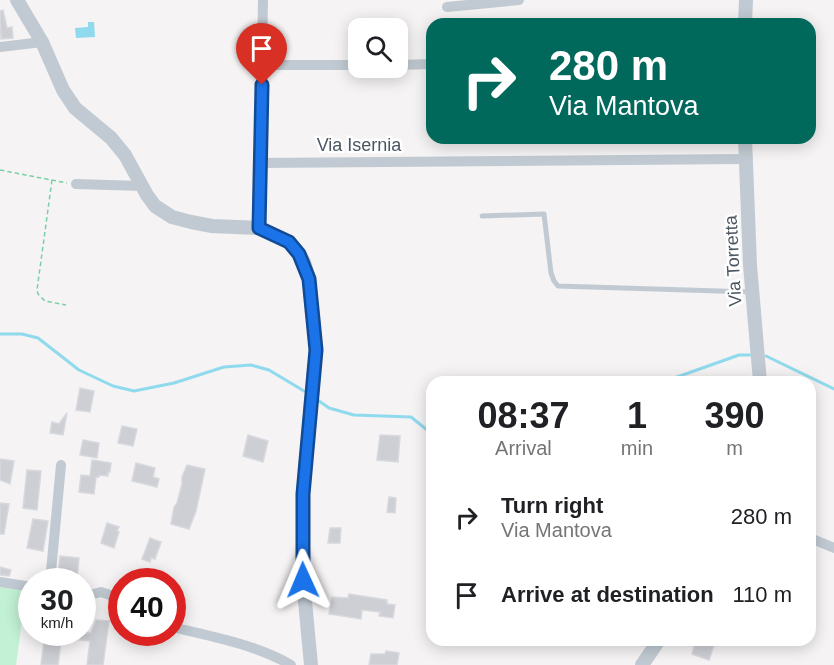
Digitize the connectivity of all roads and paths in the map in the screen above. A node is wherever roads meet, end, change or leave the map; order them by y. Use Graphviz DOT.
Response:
graph roads {
  1 [pos="17,0"];
  2 [pos="263,0"];
  3 [pos="519,0"];
  4 [pos="746,0"];
  5 [pos="447,7"];
  6 [pos="745,18"];
  7 [pos="42,42"];
  8 [pos="0,47"];
  9 [pos="408,64"];
  10 [pos="426,64"];
  11 [pos="262,65"];
  12 [pos="348,65"];
  13 [pos="745,144"];
  14 [pos="746,159"];
  15 [pos="260,163"];
  16 [pos="0,170"];
  17 [pos="52,180"];
  18 [pos="76,184"];
  19 [pos="142,186"];
  20 [pos="482,216"];
  21 [pos="259,228"];
  22 [pos="752,292"];
  23 [pos="66,305"];
  24 [pos="759,376"];
  25 [pos="61,465"];
  26 [pos="816,540"];
  27 [pos="834,548"];
  28 [pos="51,568"];
  29 [pos="0,582"];
  30 [pos="18,585"];
  31 [pos="186,630"];
  32 [pos="655,646"];
  33 [pos="291,665"];
  34 [pos="311,665"];
  35 [pos="642,665"];
  1 -- 7 [label="street"];
  2 -- 11 [label="street"];
  3 -- 5 [label="street"];
  4 -- 6 [label="street"];
  7 -- 8 [label="street"];
  7 -- 19 [label="street"];
  9 -- 10 [label="street"];
  11 -- 12 [label="street"];
  11 -- 15 [label="street"];
  13 -- 14 [label="street, Via Torretta"];
  14 -- 15 [label="street, Via Isernia"];
  14 -- 22 [label="street, Via Torretta"];
  15 -- 21 [label="street"];
  16 -- 17 [label="path"];
  17 -- 18 [label="path"];
  17 -- 23 [label="path"];
  18 -- 19 [label="street"];
  19 -- 21 [label="street"];
  20 -- 22 [label="lane"];
  21 -- 34 [label="street"];
  22 -- 24 [label="street, Via Torretta"];
  25 -- 28 [label="street"];
  26 -- 27 [label="street"];
  29 -- 30 [label="street"];
  31 -- 33 [label="street"];
  32 -- 35 [label="street"];
}
